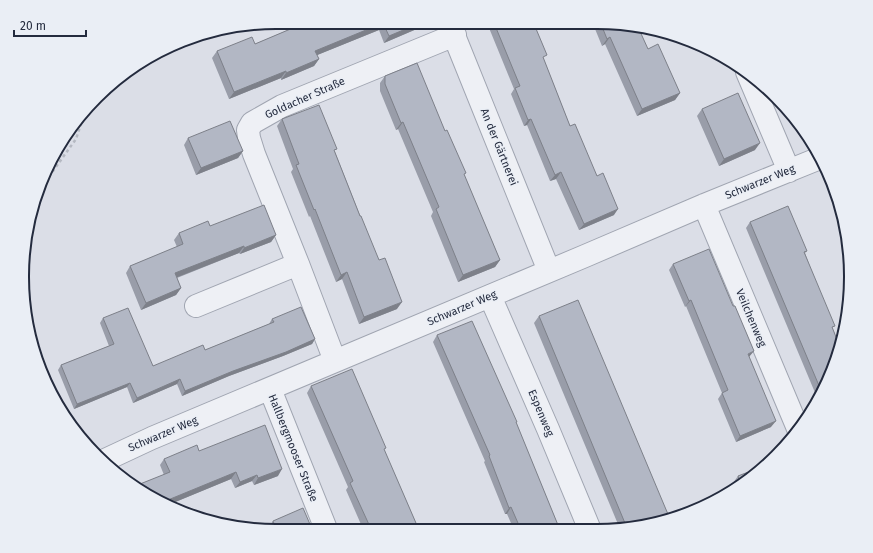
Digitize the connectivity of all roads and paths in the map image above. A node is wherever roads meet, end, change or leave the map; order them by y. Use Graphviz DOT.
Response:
graph roads {
  1 [pos="452,29"];
  2 [pos="752,84"];
  3 [pos="81,125"];
  4 [pos="815,160"];
  5 [pos="53,170"];
  6 [pos="789,171"];
  7 [pos="704,205"];
  8 [pos="298,264"];
  9 [pos="549,271"];
  10 [pos="490,296"];
  11 [pos="196,306"];
  12 [pos="335,361"];
  13 [pos="270,389"];
  14 [pos="796,423"];
  15 [pos="108,458"];
  16 [pos="324,524"];
  17 [pos="588,524"];
  1 -- 8 [label="street, Goldacher Straße"];
  1 -- 9 [label="street, An der Gärtnerei"];
  2 -- 6 [label="street"];
  3 -- 5 [label="path"];
  4 -- 6 [label="street, Schwarzer Weg"];
  6 -- 7 [label="street, Schwarzer Weg"];
  7 -- 9 [label="street, Schwarzer Weg"];
  7 -- 14 [label="street, Veilchenweg"];
  8 -- 11 [label="street"];
  8 -- 12 [label="street, Goldacher Straße"];
  9 -- 10 [label="street, Schwarzer Weg"];
  10 -- 12 [label="street, Schwarzer Weg"];
  10 -- 17 [label="street, Espenweg"];
  12 -- 13 [label="street, Schwarzer Weg"];
  13 -- 15 [label="street, Schwarzer Weg"];
  13 -- 16 [label="street, Hallbergmooser Straße"];
}
